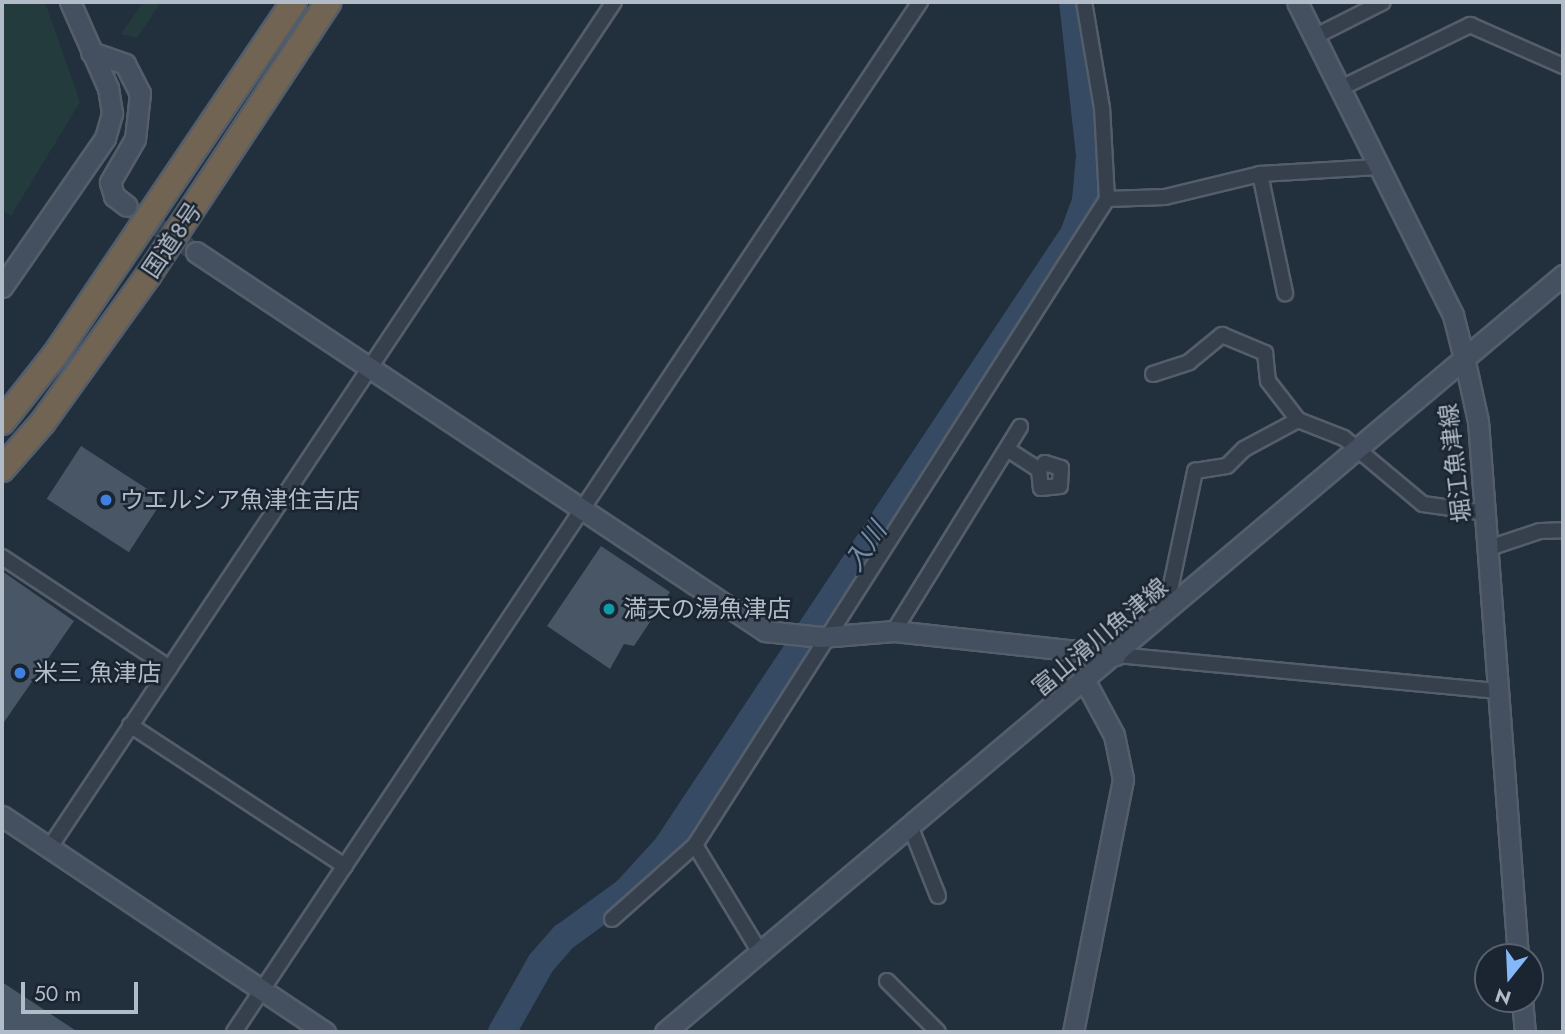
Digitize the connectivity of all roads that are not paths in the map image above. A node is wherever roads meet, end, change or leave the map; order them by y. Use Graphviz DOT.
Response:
graph roads {
  1 [pos="69,2"];
  2 [pos="294,2"];
  3 [pos="329,2"];
  4 [pos="614,2"];
  5 [pos="920,2"];
  6 [pos="1084,2"];
  7 [pos="1297,2"];
  8 [pos="1383,2"];
  9 [pos="1314,37"];
  10 [pos="91,52"];
  11 [pos="1563,66"];
  12 [pos="1341,88"];
  13 [pos="1378,166"];
  14 [pos="1260,174"];
  15 [pos="1107,199"];
  16 [pos="127,206"];
  17 [pos="196,253"];
  18 [pos="1563,275"];
  19 [pos="2,287"];
  20 [pos="1285,293"];
  21 [pos="1465,362"];
  22 [pos="371,366"];
  23 [pos="1153,374"];
  24 [pos="1298,420"];
  25 [pos="2,422"];
  26 [pos="1020,428"];
  27 [pos="1007,449"];
  28 [pos="1358,452"];
  29 [pos="2,469"];
  30 [pos="1040,470"];
  31 [pos="582,510"];
  32 [pos="1486,513"];
  33 [pos="1563,530"];
  34 [pos="1489,548"];
  35 [pos="2,557"];
  36 [pos="1176,605"];
  37 [pos="894,631"];
  38 [pos="825,637"];
  39 [pos="1116,655"];
  40 [pos="170,668"];
  41 [pos="1085,681"];
  42 [pos="1499,691"];
  43 [pos="130,725"];
  44 [pos="2,816"];
  45 [pos="911,828"];
  46 [pos="695,845"];
  47 [pos="50,847"];
  48 [pos="345,866"];
  49 [pos="938,896"];
  50 [pos="612,919"];
  51 [pos="1517,943"];
  52 [pos="761,954"];
  53 [pos="887,981"];
  54 [pos="262,989"];
  55 [pos="1523,1013"];
  56 [pos="234,1032"];
  57 [pos="325,1032"];
  58 [pos="665,1032"];
  59 [pos="938,1032"];
  60 [pos="1073,1032"];
  61 [pos="1525,1032"];
  1 -- 10 [label="street"];
  2 -- 25 [label="highway, 国道8号"];
  3 -- 29 [label="highway, 国道8号"];
  4 -- 22 [label="street"];
  5 -- 31 [label="street"];
  6 -- 15 [label="street"];
  7 -- 9 [label="street, 堀江魚津線"];
  8 -- 9 [label="street"];
  9 -- 12 [label="street, 堀江魚津線"];
  10 -- 16 [label="street"];
  10 -- 19 [label="street"];
  11 -- 12 [label="street"];
  12 -- 13 [label="street, 堀江魚津線"];
  13 -- 14 [label="street"];
  13 -- 21 [label="street, 堀江魚津線"];
  14 -- 15 [label="street"];
  14 -- 20 [label="street"];
  15 -- 38 [label="street"];
  17 -- 22 [label="street"];
  18 -- 21 [label="street, 富山滑川魚津線"];
  21 -- 28 [label="street, 富山滑川魚津線"];
  21 -- 32 [label="street, 堀江魚津線"];
  22 -- 31 [label="street"];
  22 -- 40 [label="street"];
  23 -- 24 [label="street"];
  24 -- 28 [label="street"];
  24 -- 36 [label="street"];
  26 -- 27 [label="street"];
  27 -- 30 [label="street"];
  27 -- 37 [label="street"];
  28 -- 32 [label="street"];
  28 -- 36 [label="street, 富山滑川魚津線"];
  31 -- 38 [label="street"];
  31 -- 48 [label="street"];
  32 -- 34 [label="street, 堀江魚津線"];
  33 -- 34 [label="street"];
  34 -- 42 [label="street, 堀江魚津線"];
  35 -- 40 [label="street"];
  36 -- 39 [label="street, 富山滑川魚津線"];
  37 -- 38 [label="street"];
  37 -- 39 [label="street"];
  38 -- 46 [label="street"];
  39 -- 41 [label="street, 富山滑川魚津線"];
  39 -- 42 [label="street"];
  40 -- 43 [label="street"];
  41 -- 45 [label="street, 富山滑川魚津線"];
  41 -- 60 [label="street"];
  42 -- 51 [label="street, 堀江魚津線"];
  43 -- 47 [label="street"];
  43 -- 48 [label="street"];
  44 -- 47 [label="street"];
  45 -- 49 [label="street"];
  45 -- 52 [label="street, 富山滑川魚津線"];
  46 -- 50 [label="street"];
  46 -- 52 [label="street"];
  47 -- 54 [label="street"];
  48 -- 54 [label="street"];
  52 -- 58 [label="street, 富山滑川魚津線"];
  53 -- 59 [label="street"];
  54 -- 56 [label="street"];
  54 -- 57 [label="street"];
  55 -- 61 [label="street"];
}
